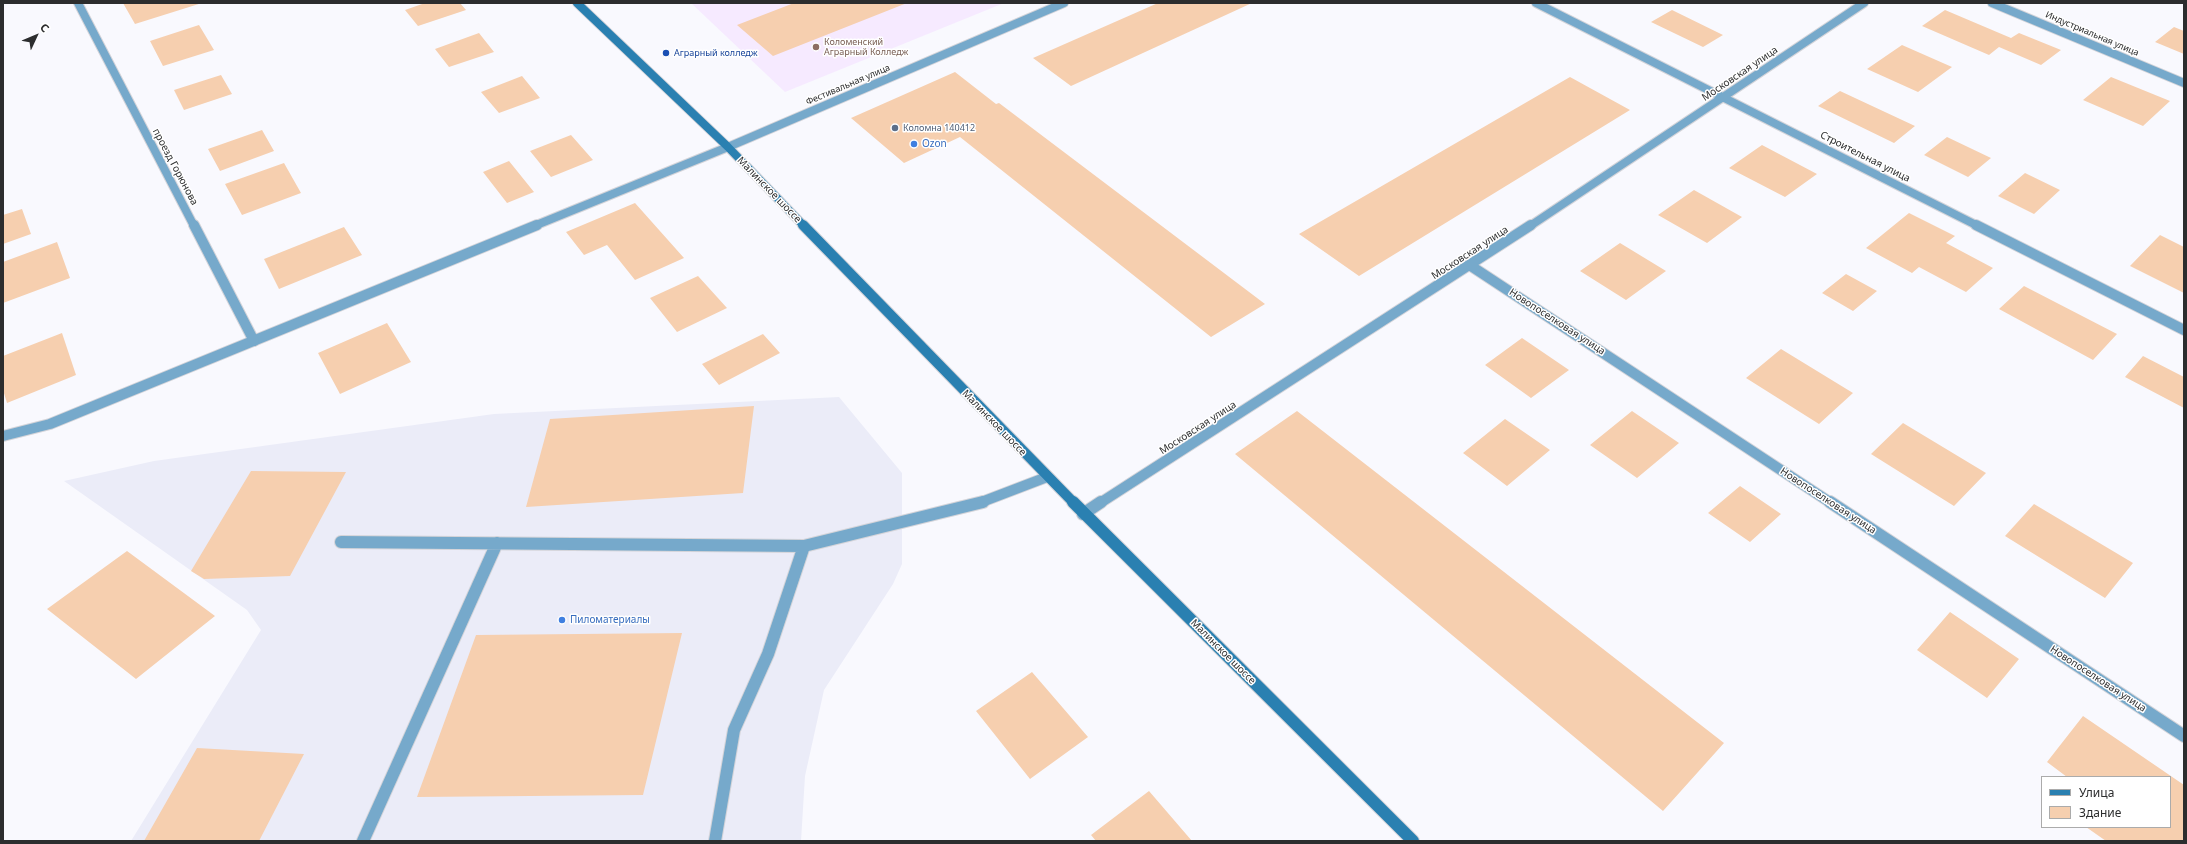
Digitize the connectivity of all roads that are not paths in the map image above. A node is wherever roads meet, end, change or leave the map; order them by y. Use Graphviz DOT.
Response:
graph roads {
  1 [pos="78,3"];
  2 [pos="577,3"];
  3 [pos="1064,3"];
  4 [pos="1536,3"];
  5 [pos="1864,3"];
  6 [pos="1992,3"];
  7 [pos="2184,83"];
  8 [pos="1725,98"];
  9 [pos="728,147"];
  10 [pos="1471,266"];
  11 [pos="2184,330"];
  12 [pos="254,341"];
  13 [pos="3,436"];
  14 [pos="1047,477"];
  15 [pos="1083,514"];
  16 [pos="341,542"];
  17 [pos="497,543"];
  18 [pos="804,546"];
  19 [pos="2184,736"];
  20 [pos="363,841"];
  21 [pos="715,841"];
  22 [pos="1413,841"];
  1 -- 12 [label="street, проезд Горюнова"];
  2 -- 9 [label="main road, Малинское шоссе"];
  3 -- 9 [label="street, Фестивальная улица"];
  4 -- 8 [label="street, Строительная улица"];
  5 -- 8 [label="street, Московская улица"];
  6 -- 7 [label="street, Индустриальная улица"];
  8 -- 10 [label="street, Московская улица"];
  8 -- 11 [label="street, Строительная улица"];
  9 -- 12 [label="street, Фестивальная улица"];
  9 -- 14 [label="main road, Малинское шоссе"];
  10 -- 15 [label="street, Московская улица"];
  10 -- 19 [label="street, Новопоселковая улица"];
  12 -- 13 [label="street, Фестивальная улица"];
  14 -- 15 [label="main road, Малинское шоссе"];
  14 -- 18 [label="street"];
  15 -- 22 [label="main road, Малинское шоссе"];
  16 -- 17 [label="street"];
  17 -- 18 [label="street"];
  17 -- 20 [label="street"];
  18 -- 21 [label="street"];
}
